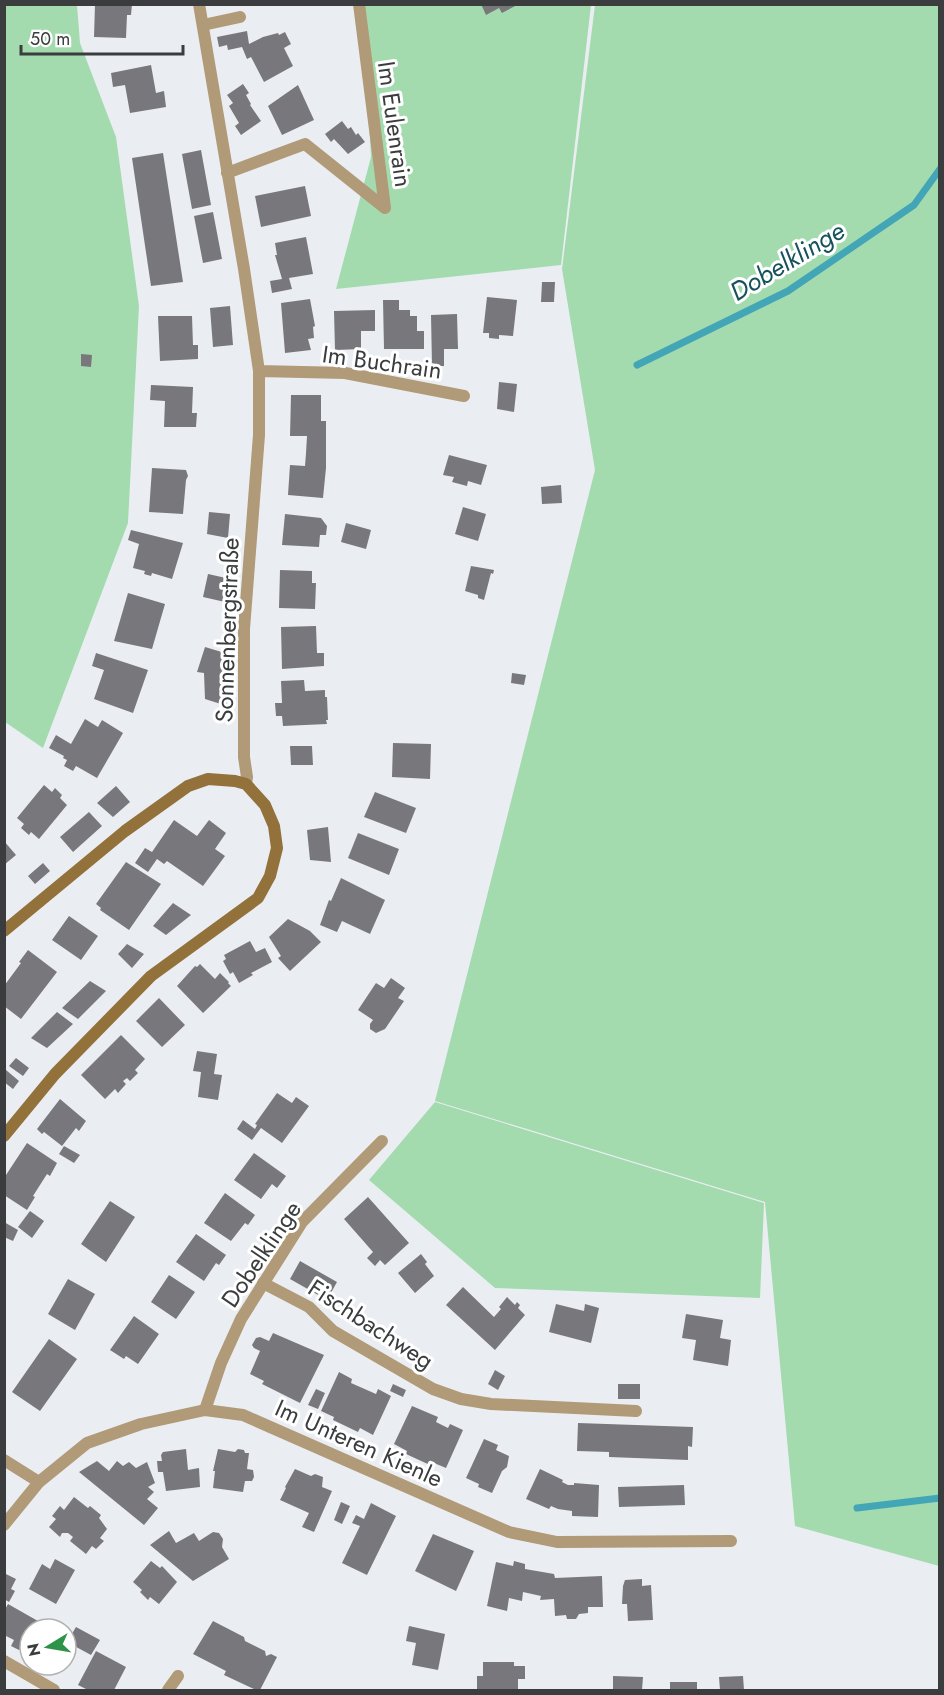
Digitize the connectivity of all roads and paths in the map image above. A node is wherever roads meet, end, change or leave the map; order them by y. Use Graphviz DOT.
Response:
graph roads {
  1 [pos="199,4"];
  2 [pos="358,4"];
  3 [pos="240,17"];
  4 [pos="202,25"];
  5 [pos="227,173"];
  6 [pos="259,371"];
  7 [pos="464,396"];
  8 [pos="246,784"];
  9 [pos="4,931"];
  10 [pos="4,1136"];
  11 [pos="382,1141"];
  12 [pos="263,1283"];
  13 [pos="205,1410"];
  14 [pos="636,1411"];
  15 [pos="4,1460"];
  16 [pos="39,1482"];
  17 [pos="4,1525"];
  18 [pos="731,1541"];
  19 [pos="4,1661"];
  20 [pos="178,1676"];
  21 [pos="54,1690"];
  22 [pos="168,1690"];
  1 -- 4 [label="street, Sonnenbergstraße"];
  2 -- 5 [label="street, Im Eulenrain"];
  3 -- 4 [label="street"];
  4 -- 5 [label="street, Sonnenbergstraße"];
  5 -- 6 [label="street, Sonnenbergstraße"];
  6 -- 7 [label="street, Im Buchrain"];
  6 -- 8 [label="street, Sonnenbergstraße"];
  8 -- 9 [label="street"];
  8 -- 10 [label="street"];
  11 -- 12 [label="street, Dobelklinge"];
  12 -- 13 [label="street, Dobelklinge"];
  12 -- 14 [label="street, Fischbachweg"];
  13 -- 16 [label="street, Im Unteren Kienle"];
  13 -- 18 [label="street, Im Unteren Kienle"];
  15 -- 16 [label="street"];
  16 -- 17 [label="street, Im Unteren Kienle"];
  19 -- 21 [label="street"];
  20 -- 22 [label="street"];
}
